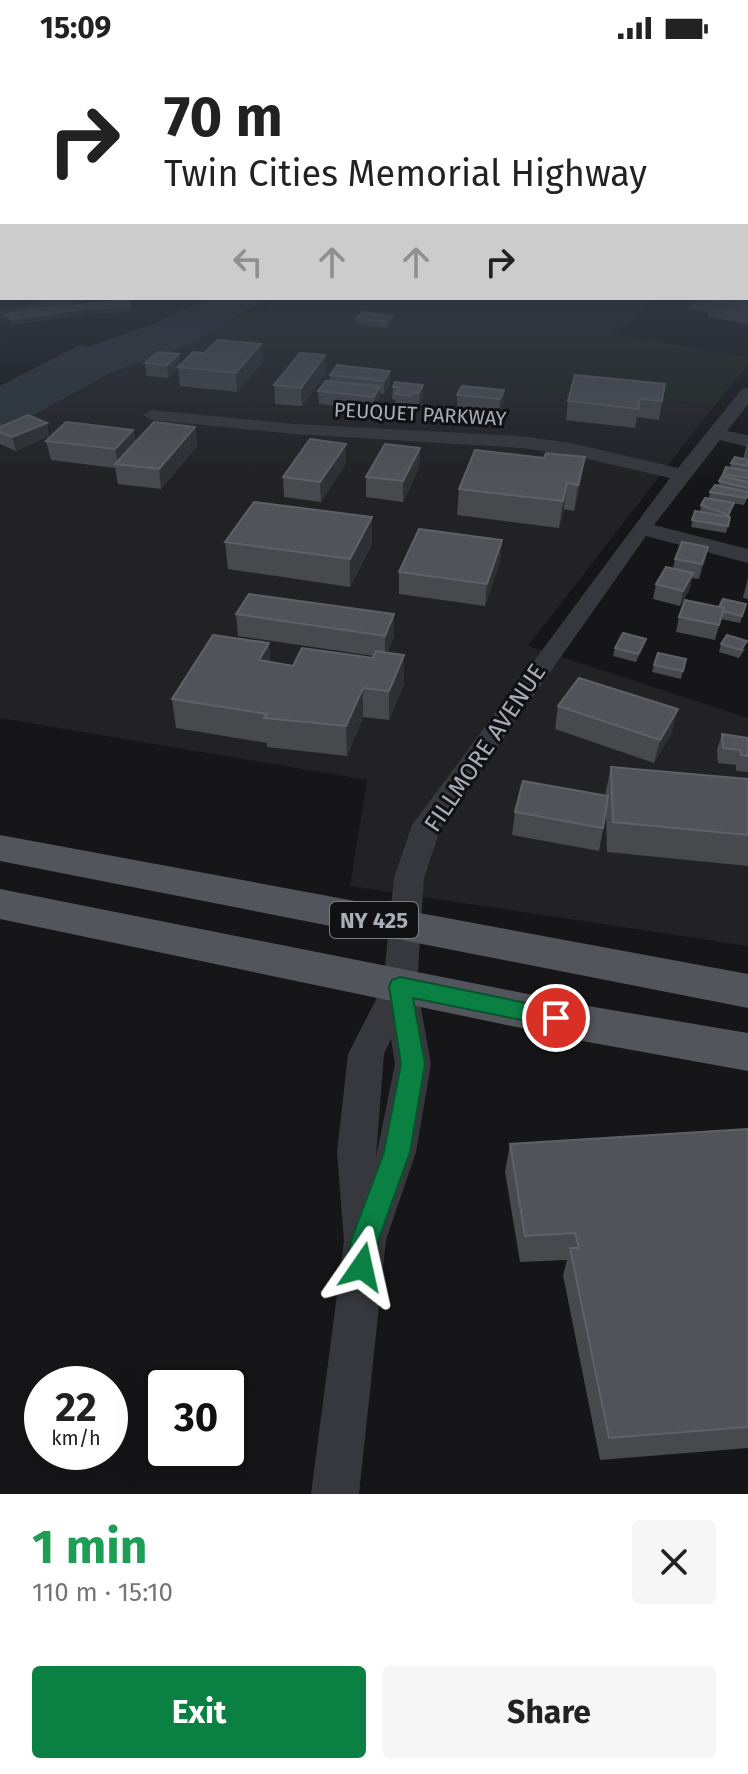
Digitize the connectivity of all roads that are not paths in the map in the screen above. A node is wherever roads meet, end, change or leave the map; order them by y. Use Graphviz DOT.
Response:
graph roads {
  1 [pos="748,393"];
  2 [pos="152,415"];
  3 [pos="716,434"];
  4 [pos="748,441"];
  5 [pos="683,475"];
  6 [pos="641,528"];
  7 [pos="748,556"];
  8 [pos="0,848"];
  9 [pos="0,904"];
  10 [pos="405,926"];
  11 [pos="400,986"];
  12 [pos="748,991"];
  13 [pos="748,1052"];
  14 [pos="335,1494"];
  1 -- 3 [label="street, FILLMORE AVENUE"];
  2 -- 5 [label="street, PEUQUET PARKWAY"];
  3 -- 4 [label="street"];
  3 -- 5 [label="street, FILLMORE AVENUE"];
  5 -- 6 [label="street, FILLMORE AVENUE"];
  6 -- 7 [label="street"];
  6 -- 10 [label="street, FILLMORE AVENUE"];
  8 -- 10 [label="main road, NY 425"];
  9 -- 11 [label="main road, NY 425"];
  10 -- 11 [label="street, FILLMORE AVENUE"];
  10 -- 12 [label="main road, NY 425"];
  11 -- 13 [label="main road, NY 425"];
  11 -- 14 [label="street, FILLMORE AVENUE"];
}
